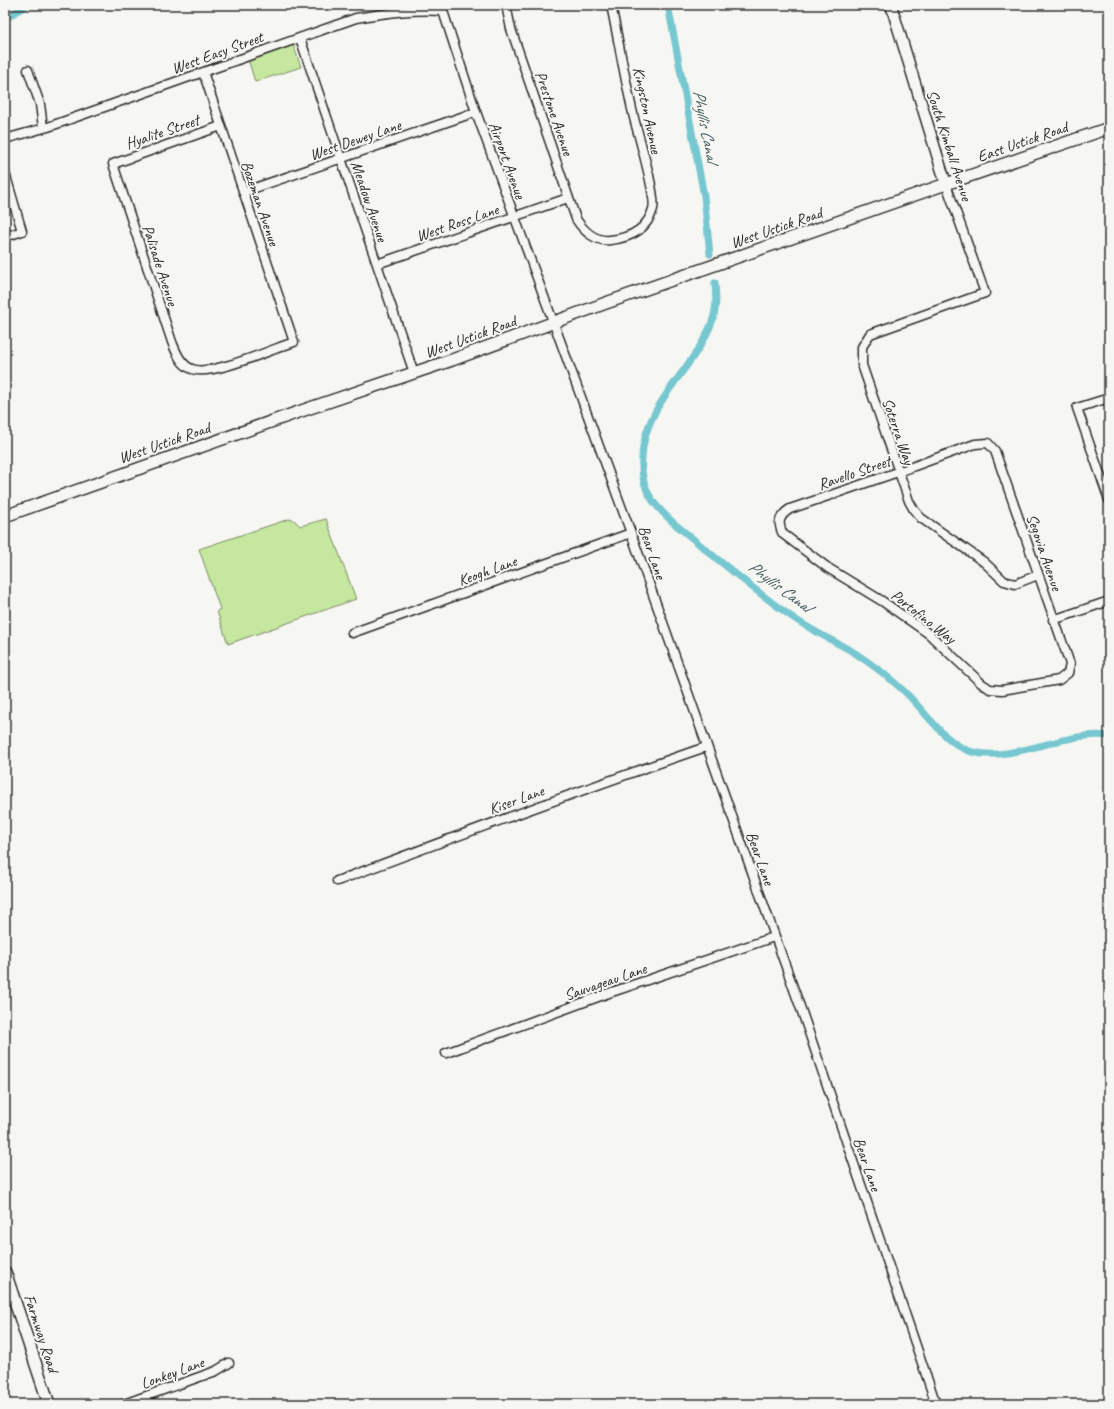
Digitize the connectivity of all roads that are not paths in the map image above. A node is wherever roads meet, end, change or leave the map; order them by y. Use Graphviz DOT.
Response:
graph roads {
  1 [pos="506,5"];
  2 [pos="611,5"];
  3 [pos="891,5"];
  4 [pos="442,8"];
  5 [pos="300,38"];
  6 [pos="28,70"];
  7 [pos="203,72"];
  8 [pos="476,112"];
  9 [pos="221,126"];
  10 [pos="43,128"];
  11 [pos="1109,128"];
  12 [pos="5,139"];
  13 [pos="341,159"];
  14 [pos="113,164"];
  15 [pos="5,173"];
  16 [pos="946,184"];
  17 [pos="243,192"];
  18 [pos="568,198"];
  19 [pos="514,217"];
  20 [pos="582,229"];
  21 [pos="5,237"];
  22 [pos="377,264"];
  23 [pos="985,293"];
  24 [pos="554,323"];
  25 [pos="294,342"];
  26 [pos="414,373"];
  27 [pos="1109,398"];
  28 [pos="988,443"];
  29 [pos="898,472"];
  30 [pos="1109,500"];
  31 [pos="5,516"];
  32 [pos="779,519"];
  33 [pos="631,533"];
  34 [pos="1038,575"];
  35 [pos="1106,602"];
  36 [pos="1053,620"];
  37 [pos="352,633"];
  38 [pos="1068,673"];
  39 [pos="706,747"];
  40 [pos="337,881"];
  41 [pos="774,937"];
  42 [pos="446,1053"];
  43 [pos="5,1272"];
  44 [pos="229,1363"];
  45 [pos="128,1403"];
  46 [pos="49,1404"];
  47 [pos="936,1404"];
  1 -- 18 [label="street, Prestone Avenue"];
  2 -- 20 [label="street, Kingston Avenue"];
  3 -- 16 [label="street, South Kimball Avenue"];
  4 -- 5 [label="street, West Easy Street"];
  4 -- 8 [label="street, Airport Avenue"];
  5 -- 7 [label="street, West Easy Street"];
  5 -- 13 [label="street, Meadow Avenue"];
  6 -- 10 [label="street"];
  7 -- 9 [label="street, Bozeman Avenue"];
  7 -- 10 [label="street, West Easy Street"];
  8 -- 13 [label="street, West Dewey Lane"];
  8 -- 19 [label="street, Airport Avenue"];
  9 -- 14 [label="street, Hyalite Street"];
  9 -- 17 [label="street, Bozeman Avenue"];
  10 -- 12 [label="street, West Easy Street"];
  11 -- 16 [label="main road, East Ustick Road"];
  13 -- 17 [label="street, West Dewey Lane"];
  13 -- 22 [label="street, Meadow Avenue"];
  14 -- 25 [label="street, Palisade Avenue"];
  15 -- 21 [label="street"];
  16 -- 23 [label="street, South Kimball Avenue"];
  16 -- 24 [label="main road, West Ustick Road"];
  17 -- 25 [label="street, Bozeman Avenue"];
  18 -- 19 [label="street, West Ross Lane"];
  18 -- 20 [label="street, Prestone Avenue"];
  19 -- 22 [label="street, West Ross Lane"];
  19 -- 24 [label="street, Airport Avenue"];
  22 -- 26 [label="street, Meadow Avenue"];
  23 -- 29 [label="street, Soterra Way"];
  24 -- 26 [label="main road, West Ustick Road"];
  24 -- 33 [label="street, Bear Lane"];
  26 -- 31 [label="main road, West Ustick Road"];
  27 -- 30 [label="street"];
  28 -- 29 [label="street, Ravello Street"];
  28 -- 34 [label="street, Segovia Avenue"];
  29 -- 32 [label="street, Ravello Street"];
  29 -- 34 [label="street, Soterra Way"];
  32 -- 38 [label="street, Portofino Way"];
  33 -- 37 [label="street, Keogh Lane"];
  33 -- 39 [label="street, Bear Lane"];
  34 -- 36 [label="street, Segovia Avenue"];
  35 -- 36 [label="street"];
  36 -- 38 [label="street, Segovia Avenue"];
  39 -- 40 [label="street, Kiser Lane"];
  39 -- 41 [label="street, Bear Lane"];
  41 -- 42 [label="street, Sauvageau Lane"];
  41 -- 47 [label="street, Bear Lane"];
  43 -- 46 [label="main road, Farmway Road"];
  44 -- 45 [label="street, Lonkey Lane"];
}
